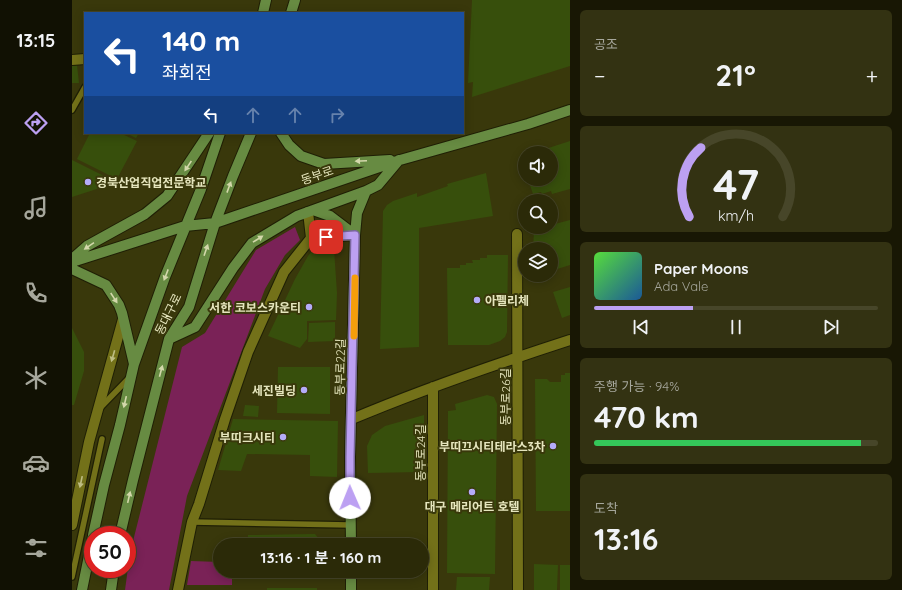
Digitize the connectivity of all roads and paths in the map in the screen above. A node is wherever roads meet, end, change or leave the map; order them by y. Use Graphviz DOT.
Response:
graph roads {
  1 [pos="266,0"];
  2 [pos="296,0"];
  3 [pos="263,12"];
  4 [pos="291,12"];
  5 [pos="84,59"];
  6 [pos="72,60"];
  7 [pos="84,89"];
  8 [pos="72,110"];
  9 [pos="570,110"];
  10 [pos="208,134"];
  11 [pos="220,134"];
  12 [pos="251,134"];
  13 [pos="282,134"];
  14 [pos="400,160"];
  15 [pos="366,191"];
  16 [pos="310,211"];
  17 [pos="215,223"];
  18 [pos="186,226"];
  19 [pos="517,234"];
  20 [pos="355,235"];
  21 [pos="311,238"];
  22 [pos="72,258"];
  23 [pos="72,262"];
  24 [pos="72,269"];
  25 [pos="123,319"];
  26 [pos="169,339"];
  27 [pos="570,340"];
  28 [pos="518,357"];
  29 [pos="134,364"];
  30 [pos="131,375"];
  31 [pos="433,387"];
  32 [pos="98,409"];
  33 [pos="352,419"];
  34 [pos="102,439"];
  35 [pos="192,522"];
  36 [pos="72,525"];
  37 [pos="351,525"];
  38 [pos="95,526"];
  39 [pos="122,526"];
  40 [pos="351,538"];
  41 [pos="72,577"];
  42 [pos="84,578"];
  43 [pos="113,578"];
  44 [pos="351,578"];
  45 [pos="82,590"];
  46 [pos="111,590"];
  47 [pos="178,590"];
  48 [pos="351,590"];
  49 [pos="433,590"];
  50 [pos="518,590"];
  1 -- 3 [label="main road"];
  2 -- 4 [label="main road"];
  5 -- 6 [label="street"];
  7 -- 8 [label="lane"];
  9 -- 14 [label="main road, 동부로"];
  10 -- 22 [label="main road, one-way"];
  11 -- 18 [label="main road"];
  17 -- 12 [label="main road, 동대구로, one-way"];
  14 -- 13 [label="main road, one-way"];
  14 -- 15 [label="main road"];
  14 -- 17 [label="main road, 동부로"];
  15 -- 16 [label="main road"];
  15 -- 20 [label="main road, 동부로22길"];
  16 -- 20 [label="main road"];
  16 -- 21 [label="street"];
  26 -- 16 [label="main road, one-way"];
  17 -- 18 [label="main road, 동부로"];
  26 -- 17 [label="main road, 동대구로, one-way"];
  18 -- 23 [label="main road, 동부로"];
  18 -- 29 [label="main road, one-way"];
  19 -- 28 [label="street"];
  20 -- 21 [label="street"];
  20 -- 33 [label="main road, 동부로22길"];
  21 -- 35 [label="street"];
  24 -- 25 [label="main road, one-way"];
  25 -- 29 [label="main road"];
  25 -- 32 [label="street, one-way"];
  39 -- 26 [label="main road, 동대구로, one-way"];
  27 -- 28 [label="street"];
  28 -- 31 [label="street, 동부로26길"];
  28 -- 50 [label="street, 동부로26길"];
  29 -- 30 [label="main road"];
  30 -- 32 [label="lane"];
  30 -- 38 [label="main road, one-way"];
  31 -- 33 [label="street, 동부로26길"];
  31 -- 49 [label="street, 동부로24길"];
  32 -- 36 [label="street, one-way"];
  33 -- 37 [label="main road, 동부로22길"];
  34 -- 41 [label="lane"];
  35 -- 37 [label="lane"];
  35 -- 47 [label="street"];
  37 -- 40 [label="main road, 동부로22길"];
  42 -- 45 [label="main road"];
  43 -- 46 [label="main road"];
  44 -- 48 [label="main road"];
}
